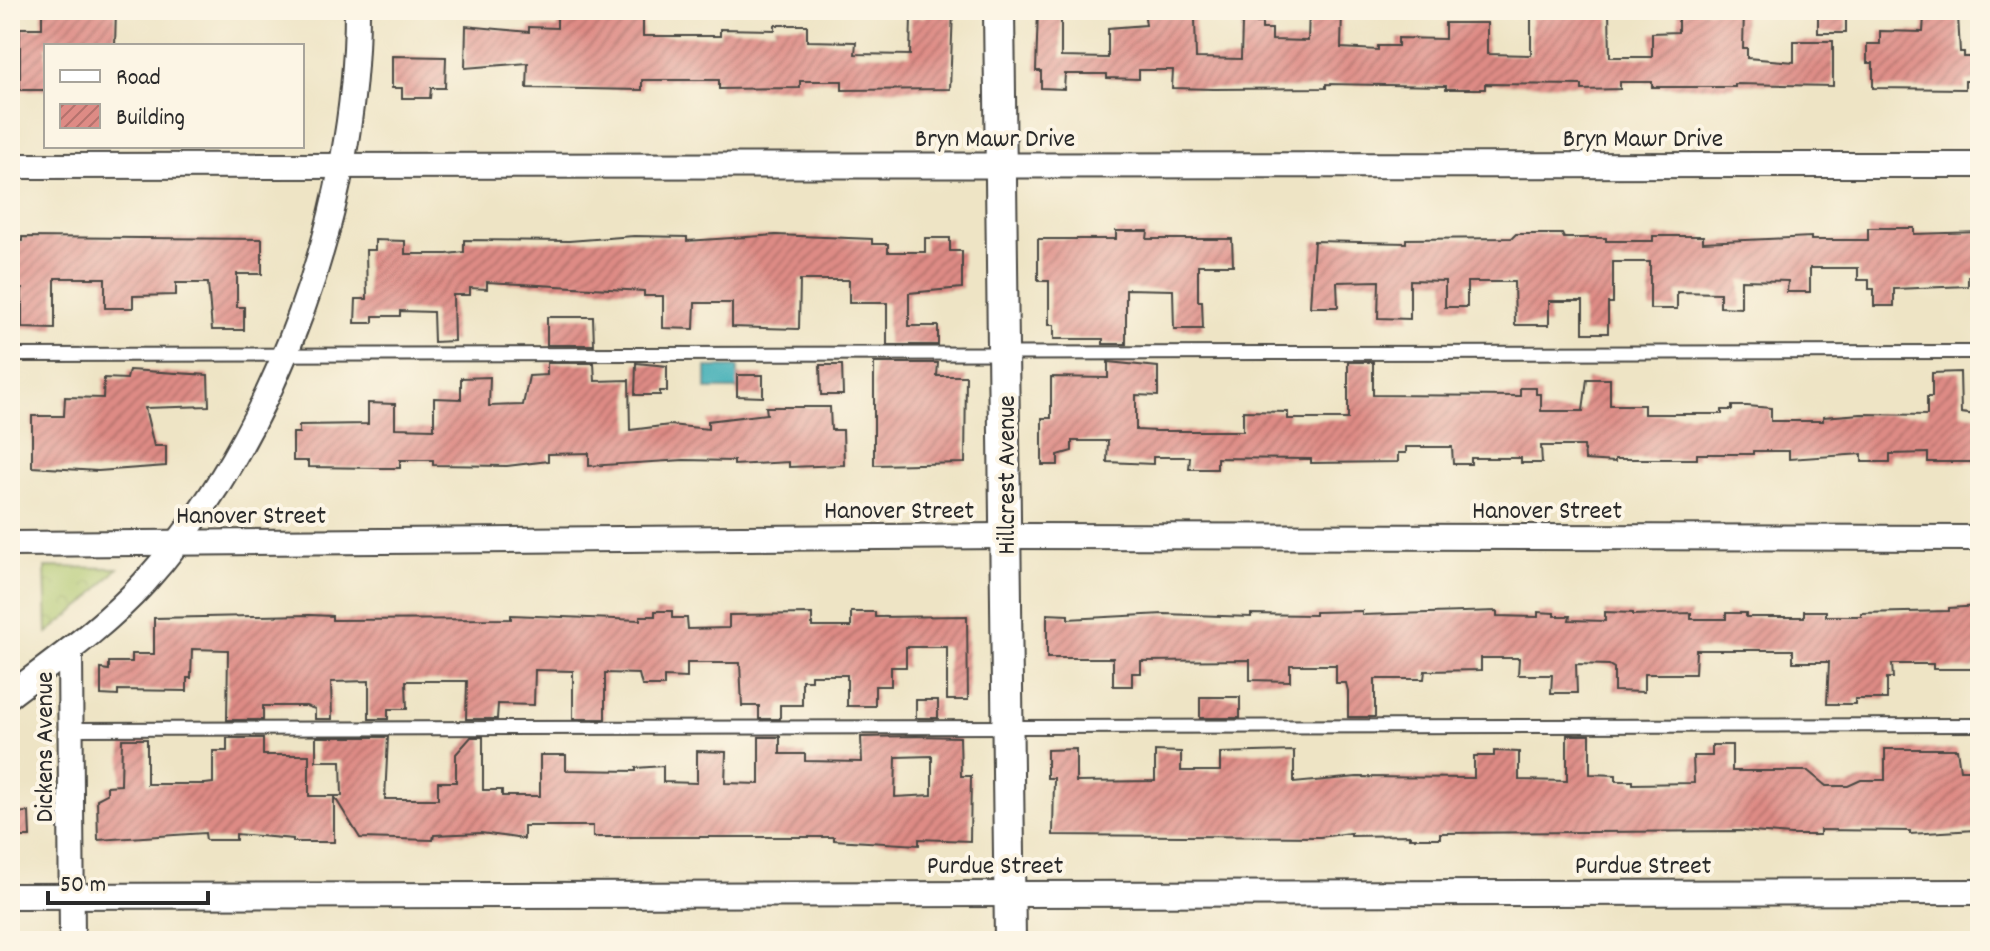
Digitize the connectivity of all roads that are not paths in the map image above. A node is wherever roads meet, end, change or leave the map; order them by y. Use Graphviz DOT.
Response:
graph roads {
  1 [pos="357,10"];
  2 [pos="999,10"];
  3 [pos="1001,165"];
  4 [pos="1980,165"];
  5 [pos="10,166"];
  6 [pos="342,166"];
  7 [pos="1980,352"];
  8 [pos="1005,354"];
  9 [pos="10,355"];
  10 [pos="285,355"];
  11 [pos="1005,536"];
  12 [pos="1980,538"];
  13 [pos="177,543"];
  14 [pos="10,544"];
  15 [pos="70,650"];
  16 [pos="10,695"];
  17 [pos="1980,725"];
  18 [pos="1008,728"];
  19 [pos="72,729"];
  20 [pos="1009,891"];
  21 [pos="1980,892"];
  22 [pos="10,896"];
  23 [pos="71,896"];
  24 [pos="72,941"];
  25 [pos="1010,941"];
  1 -- 6 [label="street"];
  2 -- 3 [label="street, Hillcrest Avenue"];
  3 -- 4 [label="street, Bryn Mawr Drive"];
  3 -- 6 [label="street, Bryn Mawr Drive"];
  3 -- 8 [label="street, Hillcrest Avenue"];
  5 -- 6 [label="street, Bryn Mawr Drive"];
  6 -- 10 [label="street"];
  7 -- 8 [label="lane"];
  8 -- 10 [label="lane"];
  8 -- 11 [label="street, Hillcrest Avenue"];
  9 -- 10 [label="lane"];
  10 -- 13 [label="street"];
  11 -- 12 [label="street, Hanover Street"];
  11 -- 13 [label="street, Hanover Street"];
  11 -- 18 [label="street, Hillcrest Avenue"];
  13 -- 14 [label="street, Hanover Street"];
  13 -- 15 [label="street"];
  15 -- 16 [label="street"];
  15 -- 19 [label="street, Dickens Avenue"];
  17 -- 18 [label="lane"];
  18 -- 19 [label="lane"];
  18 -- 20 [label="street, Hillcrest Avenue"];
  19 -- 23 [label="street, Dickens Avenue"];
  20 -- 21 [label="street, Purdue Street"];
  20 -- 23 [label="street, Purdue Street"];
  20 -- 25 [label="street, Hillcrest Avenue"];
  22 -- 23 [label="street, Purdue Street"];
  23 -- 24 [label="street, Dickens Avenue"];
}
